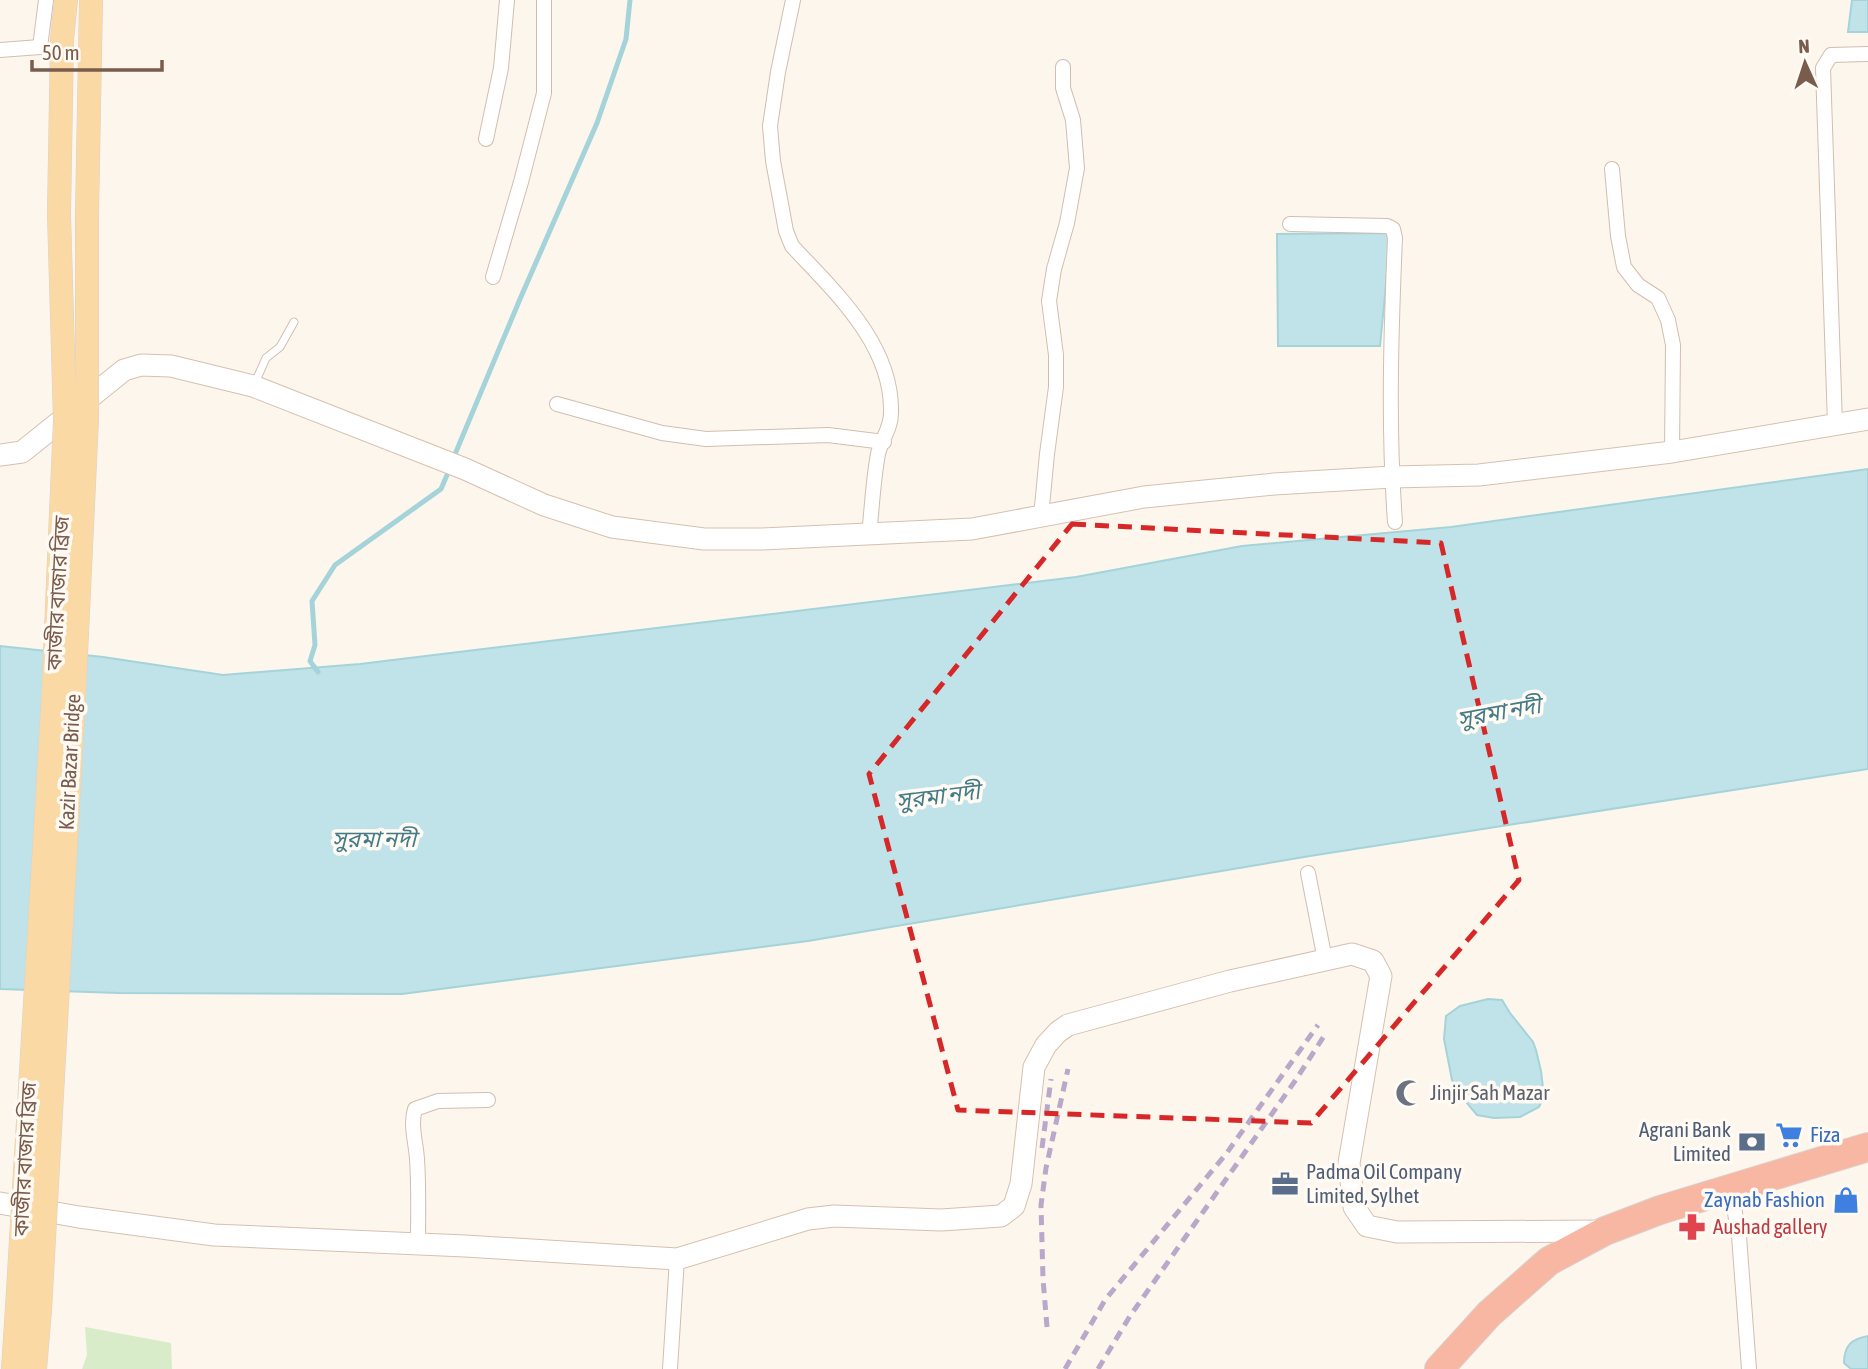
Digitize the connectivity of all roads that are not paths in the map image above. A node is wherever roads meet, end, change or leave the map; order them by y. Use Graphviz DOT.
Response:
graph roads {
  1 [pos="46,0"];
  2 [pos="66,0"];
  3 [pos="91,0"];
  4 [pos="507,0"];
  5 [pos="544,0"];
  6 [pos="793,0"];
  7 [pos="0,50"];
  8 [pos="1868,54"];
  9 [pos="1063,67"];
  10 [pos="486,139"];
  11 [pos="1612,169"];
  12 [pos="1290,224"];
  13 [pos="493,278"];
  14 [pos="294,322"];
  15 [pos="253,386"];
  16 [pos="557,404"];
  17 [pos="1868,419"];
  18 [pos="1835,424"];
  19 [pos="884,442"];
  20 [pos="1672,452"];
  21 [pos="0,455"];
  22 [pos="1391,477"];
  23 [pos="1041,517"];
  24 [pos="1395,522"];
  25 [pos="869,535"];
  26 [pos="1308,873"];
  27 [pos="1325,960"];
  28 [pos="488,1100"];
  29 [pos="1868,1147"];
  30 [pos="1731,1190"];
  31 [pos="0,1203"];
  32 [pos="1605,1231"];
  33 [pos="418,1244"];
  34 [pos="677,1259"];
  35 [pos="13,1369"];
  36 [pos="35,1369"];
  37 [pos="670,1369"];
  38 [pos="1439,1369"];
  39 [pos="1749,1369"];
  1 -- 7 [label="street"];
  2 -- 35 [label="main road, কাজীর বাজার ব্রিজ, bridge"];
  3 -- 36 [label="main road, Kazir Bazar Bridge, bridge"];
  4 -- 10 [label="street"];
  5 -- 13 [label="street"];
  6 -- 19 [label="street"];
  8 -- 18 [label="street"];
  9 -- 23 [label="street"];
  11 -- 20 [label="street"];
  12 -- 22 [label="street"];
  14 -- 15 [label="lane"];
  15 -- 21 [label="street"];
  15 -- 25 [label="street"];
  16 -- 19 [label="street"];
  17 -- 18 [label="street"];
  18 -- 20 [label="street"];
  19 -- 25 [label="street"];
  20 -- 22 [label="street"];
  22 -- 23 [label="street"];
  22 -- 24 [label="street"];
  23 -- 25 [label="street"];
  26 -- 27 [label="street"];
  27 -- 32 [label="street"];
  27 -- 34 [label="street"];
  28 -- 33 [label="street"];
  29 -- 30 [label="highway"];
  30 -- 32 [label="highway"];
  30 -- 39 [label="street"];
  31 -- 33 [label="street"];
  32 -- 38 [label="highway"];
  33 -- 34 [label="street"];
  34 -- 37 [label="street"];
}
